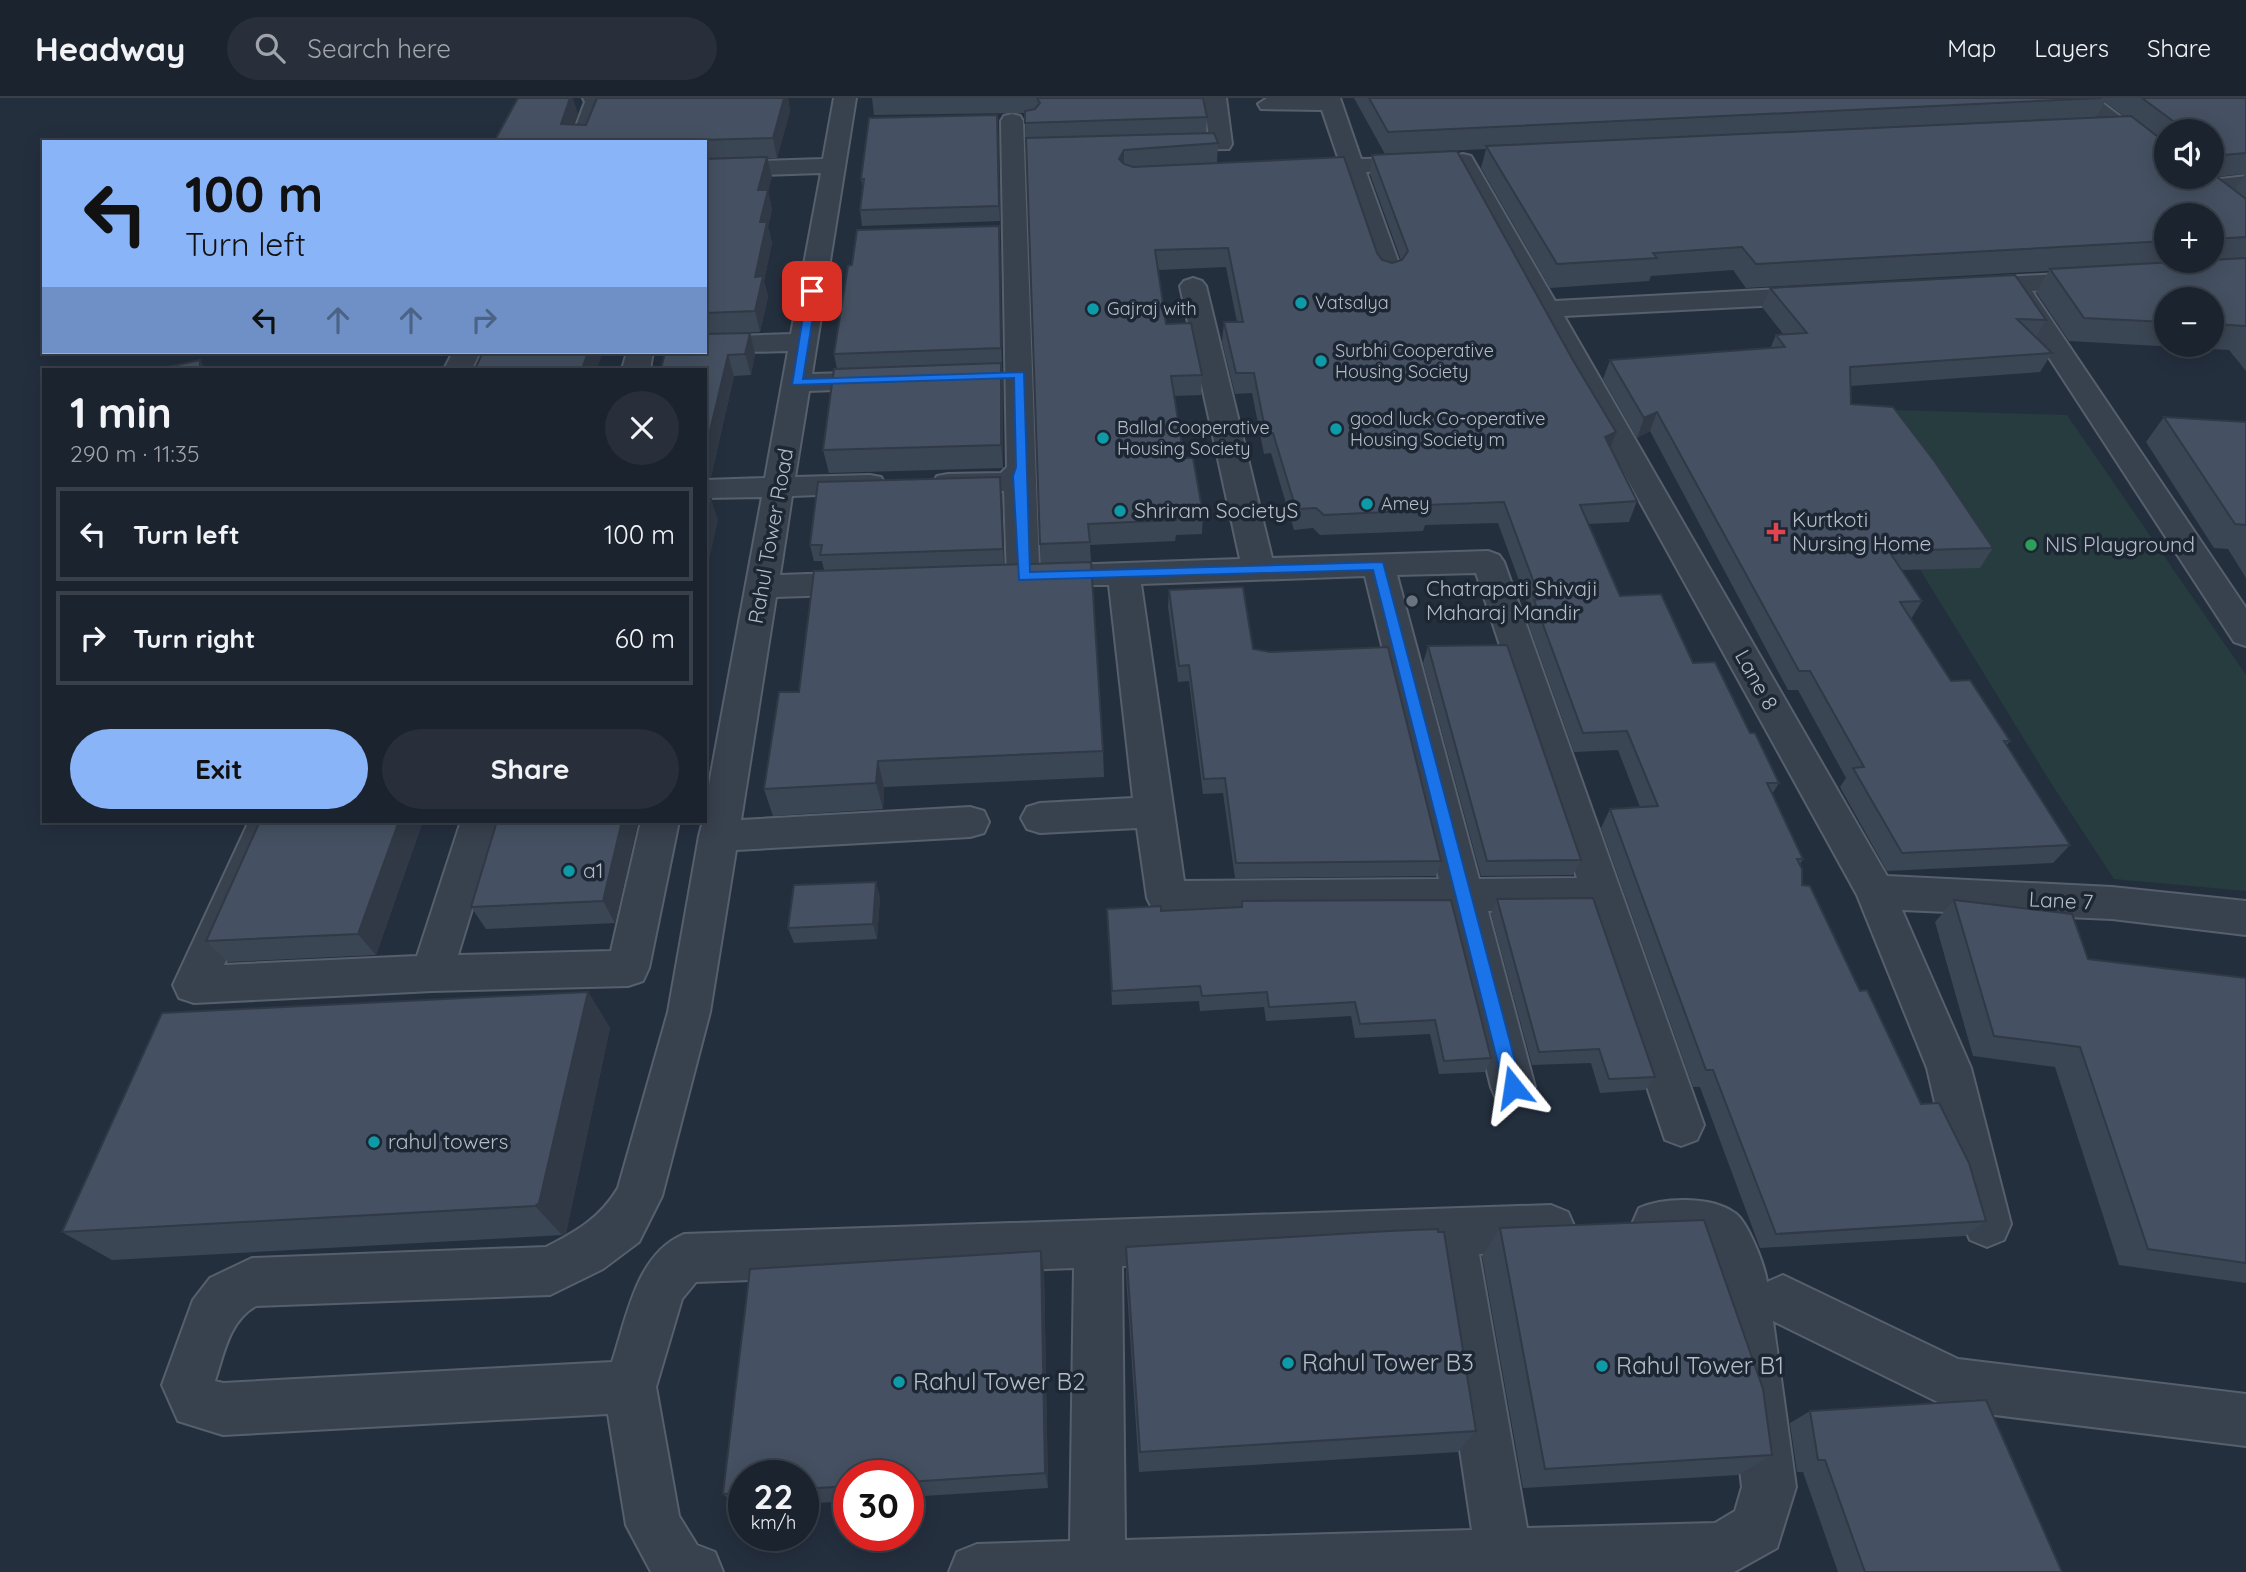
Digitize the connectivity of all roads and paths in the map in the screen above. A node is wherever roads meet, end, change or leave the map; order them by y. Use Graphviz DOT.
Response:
graph roads {
  1 [pos="594,98"];
  2 [pos="1215,98"];
  3 [pos="2082,98"];
  4 [pos="1330,100"];
  5 [pos="1269,104"];
  6 [pos="851,116"];
  7 [pos="1009,121"];
  8 [pos="2123,128"];
  9 [pos="2081,130"];
  10 [pos="582,140"];
  11 [pos="1139,146"];
  12 [pos="2154,152"];
  13 [pos="834,166"];
  14 [pos="1353,167"];
  15 [pos="707,170"];
  16 [pos="1273,170"];
  17 [pos="2224,183"];
  18 [pos="2246,183"];
  19 [pos="2204,189"];
  20 [pos="2223,203"];
  21 [pos="1015,231"];
  22 [pos="988,232"];
  23 [pos="1389,272"];
  24 [pos="2124,278"];
  25 [pos="2015,285"];
  26 [pos="1193,286"];
  27 [pos="1946,288"];
  28 [pos="1836,294"];
  29 [pos="1547,309"];
  30 [pos="803,342"];
  31 [pos="707,345"];
  32 [pos="1020,375"];
  33 [pos="992,376"];
  34 [pos="908,379"];
  35 [pos="796,383"];
  36 [pos="1019,476"];
  37 [pos="780,486"];
  38 [pos="707,489"];
  39 [pos="1378,565"];
  40 [pos="1258,569"];
  41 [pos="1124,574"];
  42 [pos="899,582"];
  43 [pos="761,587"];
  44 [pos="2246,634"];
  45 [pos="1518,647"];
  46 [pos="1478,648"];
  47 [pos="717,777"];
  48 [pos="1154,812"];
  49 [pos="1040,818"];
  50 [pos="970,822"];
  51 [pos="267,823"];
  52 [pos="479,823"];
  53 [pos="660,823"];
  54 [pos="718,836"];
  55 [pos="1875,892"];
  56 [pos="1602,894"];
  57 [pos="1462,895"];
  58 [pos="2246,918"];
  59 [pos="432,972"];
  60 [pos="1513,1087"];
  61 [pos="1681,1125"];
  62 [pos="1987,1224"];
  63 [pos="1451,1231"];
  64 [pos="1098,1242"];
  65 [pos="1783,1300"];
  66 [pos="629,1387"];
  67 [pos="2246,1420"];
  68 [pos="1504,1557"];
  69 [pos="1097,1569"];
  70 [pos="695,1572"];
  71 [pos="977,1572"];
  1 -- 10 [label="street"];
  2 -- 11 [label="street"];
  3 -- 8 [label="street"];
  4 -- 5 [label="street"];
  4 -- 14 [label="street"];
  6 -- 13 [label="street, Rahul Tower Road"];
  7 -- 21 [label="street"];
  8 -- 9 [label="street"];
  8 -- 12 [label="street"];
  13 -- 15 [label="street"];
  13 -- 30 [label="street, Rahul Tower Road"];
  14 -- 16 [label="street"];
  14 -- 23 [label="street"];
  14 -- 29 [label="street, Lane 8"];
  17 -- 18 [label="street"];
  19 -- 20 [label="street"];
  21 -- 22 [label="street"];
  21 -- 32 [label="street"];
  24 -- 25 [label="street"];
  25 -- 27 [label="street"];
  25 -- 44 [label="street"];
  26 -- 40 [label="street"];
  28 -- 29 [label="street"];
  29 -- 55 [label="street, Lane 8"];
  30 -- 31 [label="street"];
  30 -- 35 [label="street, Rahul Tower Road"];
  32 -- 33 [label="street"];
  32 -- 36 [label="street"];
  34 -- 35 [label="street"];
  35 -- 37 [label="street, Rahul Tower Road"];
  36 -- 37 [label="street"];
  36 -- 41 [label="street"];
  37 -- 38 [label="street"];
  37 -- 43 [label="street, Rahul Tower Road"];
  39 -- 40 [label="street"];
  39 -- 45 [label="street"];
  39 -- 57 [label="street"];
  40 -- 41 [label="street"];
  41 -- 48 [label="street"];
  42 -- 43 [label="street"];
  43 -- 47 [label="street, Rahul Tower Road"];
  45 -- 46 [label="street"];
  45 -- 56 [label="street"];
  47 -- 54 [label="street, Rahul Tower Road"];
  48 -- 49 [label="street"];
  48 -- 57 [label="street"];
  50 -- 54 [label="street"];
  51 -- 59 [label="street"];
  52 -- 59 [label="street"];
  53 -- 59 [label="street"];
  54 -- 66 [label="street, Rahul Tower Road"];
  55 -- 58 [label="street, Lane 7"];
  55 -- 62 [label="street, Lane 8"];
  56 -- 57 [label="street"];
  56 -- 61 [label="street"];
  57 -- 60 [label="street"];
  63 -- 64 [label="street"];
  63 -- 68 [label="street"];
  63 -- 68 [label="street"];
  64 -- 66 [label="street"];
  64 -- 69 [label="street"];
  65 -- 67 [label="street"];
  66 -- 70 [label="street"];
  68 -- 69 [label="street"];
  69 -- 71 [label="street"];
}
